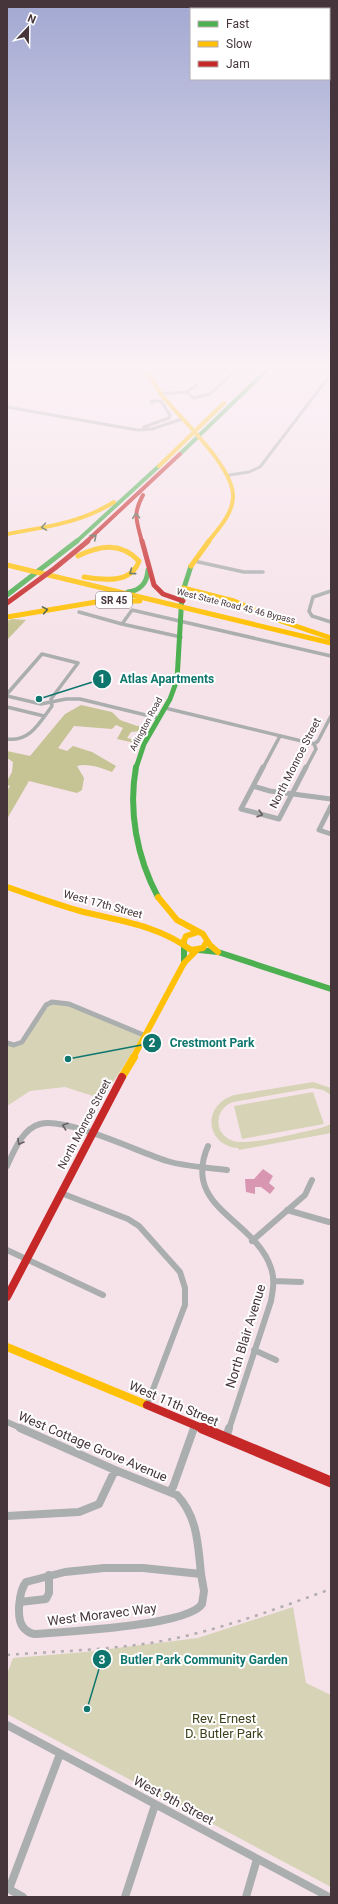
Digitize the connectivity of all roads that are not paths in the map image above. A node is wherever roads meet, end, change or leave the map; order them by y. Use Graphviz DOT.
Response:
graph roads {
  1 [pos="174,455"];
  2 [pos="175,455"];
  3 [pos="213,455"];
  4 [pos="269,455"];
  5 [pos="164,465"];
  6 [pos="228,475"];
  7 [pos="7,534"];
  8 [pos="66,551"];
  9 [pos="7,560"];
  10 [pos="147,561"];
  11 [pos="194,561"];
  12 [pos="7,565"];
  13 [pos="26,568"];
  14 [pos="263,572"];
  15 [pos="64,575"];
  16 [pos="183,588"];
  17 [pos="7,590"];
  18 [pos="136,591"];
  19 [pos="331,591"];
  20 [pos="120,592"];
  21 [pos="21,593"];
  22 [pos="7,595"];
  23 [pos="7,603"];
  24 [pos="199,606"];
  25 [pos="79,612"];
  26 [pos="220,616"];
  27 [pos="7,617"];
  28 [pos="181,621"];
  29 [pos="331,622"];
  30 [pos="122,624"];
  31 [pos="181,637"];
  32 [pos="331,638"];
  33 [pos="331,643"];
  34 [pos="331,656"];
  35 [pos="7,695"];
  36 [pos="52,702"];
  37 [pos="7,707"];
  38 [pos="165,708"];
  39 [pos="44,716"];
  40 [pos="331,716"];
  41 [pos="158,718"];
  42 [pos="280,736"];
  43 [pos="7,739"];
  44 [pos="314,744"];
  45 [pos="253,786"];
  46 [pos="292,793"];
  47 [pos="331,799"];
  48 [pos="331,806"];
  49 [pos="331,834"];
  50 [pos="7,887"];
  51 [pos="181,924"];
  52 [pos="198,932"];
  53 [pos="169,935"];
  54 [pos="186,935"];
  55 [pos="208,941"];
  56 [pos="183,944"];
  57 [pos="198,950"];
  58 [pos="218,952"];
  59 [pos="184,963"];
  60 [pos="331,989"];
  61 [pos="146,1036"];
  62 [pos="7,1044"];
  63 [pos="91,1134"];
  64 [pos="208,1146"];
  65 [pos="7,1166"];
  66 [pos="201,1166"];
  67 [pos="227,1170"];
  68 [pos="312,1180"];
  69 [pos="61,1192"];
  70 [pos="287,1210"];
  71 [pos="329,1222"];
  72 [pos="252,1241"];
  73 [pos="7,1250"];
  74 [pos="25,1261"];
  75 [pos="274,1281"];
  76 [pos="301,1282"];
  77 [pos="103,1295"];
  78 [pos="7,1297"];
  79 [pos="7,1347"];
  80 [pos="254,1350"];
  81 [pos="276,1360"];
  82 [pos="147,1405"];
  83 [pos="7,1422"];
  84 [pos="195,1426"];
  85 [pos="226,1438"];
  86 [pos="115,1470"];
  87 [pos="331,1482"];
  88 [pos="170,1491"];
  89 [pos="7,1516"];
  90 [pos="201,1574"];
  91 [pos="49,1575"];
  92 [pos="20,1602"];
  93 [pos="7,1725"];
  94 [pos="60,1754"];
  95 [pos="155,1805"];
  96 [pos="257,1859"];
  97 [pos="8,1888"];
  98 [pos="23,1897"];
  99 [pos="124,1897"];
  100 [pos="246,1897"];
  101 [pos="329,1897"];
  1 -- 5 [label="main road"];
  2 -- 5 [label="main road"];
  3 -- 6 [label="main road, Arlington Road"];
  4 -- 6 [label="street"];
  5 -- 7 [label="main road, one-way"];
  5 -- 8 [label="main road"];
  10 -- 5 [label="main road, one-way"];
  21 -- 5 [label="main road, one-way"];
  6 -- 11 [label="main road, Arlington Road"];
  8 -- 17 [label="main road"];
  8 -- 22 [label="main road"];
  9 -- 13 [label="main road, SR 45"];
  10 -- 18 [label="main road"];
  10 -- 24 [label="main road"];
  11 -- 14 [label="street"];
  11 -- 16 [label="main road, Arlington Road"];
  12 -- 13 [label="main road"];
  13 -- 15 [label="main road, SR 45"];
  15 -- 18 [label="main road, SR 45"];
  15 -- 20 [label="main road"];
  21 -- 15 [label="main road, one-way"];
  16 -- 28 [label="main road, Arlington Road"];
  16 -- 32 [label="main road"];
  18 -- 20 [label="main road"];
  18 -- 24 [label="main road, West State Road 45 46 Bypass / SR 45"];
  19 -- 29 [label="street"];
  20 -- 26 [label="main road"];
  21 -- 23 [label="main road"];
  24 -- 32 [label="main road, West State Road 45 46 Bypass / SR 45"];
  25 -- 30 [label="street"];
  27 -- 26 [label="main road, SR 45, one-way"];
  26 -- 33 [label="main road, West State Road 45 46 Bypass / SR 45"];
  28 -- 30 [label="street"];
  28 -- 31 [label="main road, Arlington Road"];
  28 -- 34 [label="street"];
  30 -- 31 [label="street"];
  31 -- 38 [label="main road, Arlington Road"];
  35 -- 36 [label="street"];
  35 -- 36 [label="street"];
  36 -- 39 [label="street"];
  36 -- 41 [label="street"];
  37 -- 39 [label="street"];
  38 -- 41 [label="main road, Arlington Road"];
  38 -- 42 [label="street"];
  39 -- 43 [label="street"];
  40 -- 44 [label="street, North Monroe Street"];
  41 -- 51 [label="main road, Arlington Road"];
  42 -- 44 [label="street"];
  42 -- 45 [label="street"];
  44 -- 46 [label="street, North Monroe Street"];
  45 -- 46 [label="street"];
  45 -- 46 [label="street, North Monroe Street, one-way"];
  46 -- 47 [label="street"];
  48 -- 49 [label="street"];
  50 -- 53 [label="main road, West 17th Street"];
  51 -- 52 [label="main road, Arlington Road"];
  51 -- 54 [label="main road, Arlington Road"];
  52 -- 54 [label="main road"];
  52 -- 55 [label="main road"];
  53 -- 54 [label="main road, West 17th Street"];
  53 -- 56 [label="main road, West 17th Street"];
  54 -- 56 [label="main road"];
  55 -- 57 [label="main road"];
  55 -- 58 [label="main road"];
  56 -- 57 [label="main road"];
  56 -- 59 [label="main road, North Monroe Street"];
  57 -- 58 [label="main road"];
  57 -- 59 [label="main road, North Monroe Street"];
  58 -- 60 [label="main road"];
  59 -- 61 [label="main road, North Monroe Street"];
  61 -- 62 [label="street"];
  61 -- 63 [label="main road, North Monroe Street"];
  63 -- 65 [label="street, one-way"];
  63 -- 66 [label="street"];
  63 -- 69 [label="main road, North Monroe Street"];
  64 -- 66 [label="street, North Blair Avenue"];
  66 -- 67 [label="street"];
  66 -- 72 [label="street, North Blair Avenue"];
  68 -- 70 [label="street"];
  69 -- 74 [label="main road, North Monroe Street"];
  69 -- 82 [label="street"];
  70 -- 71 [label="street"];
  70 -- 72 [label="street"];
  72 -- 75 [label="street, North Blair Avenue"];
  73 -- 74 [label="street"];
  74 -- 77 [label="street"];
  74 -- 78 [label="main road, North Monroe Street"];
  75 -- 76 [label="street"];
  75 -- 80 [label="street, North Blair Avenue"];
  79 -- 82 [label="main road, West 11th Street"];
  80 -- 81 [label="street"];
  80 -- 85 [label="street, North Blair Avenue"];
  82 -- 84 [label="main road, West 11th Street"];
  83 -- 86 [label="street, West Cottage Grove Avenue"];
  84 -- 85 [label="main road, West 11th Street"];
  84 -- 88 [label="street"];
  85 -- 87 [label="main road, West 11th Street"];
  86 -- 88 [label="street, West Cottage Grove Avenue"];
  86 -- 89 [label="street"];
  88 -- 90 [label="street, West Moravec Way"];
  90 -- 91 [label="street, West Moravec Way"];
  90 -- 92 [label="street, West Moravec Way"];
  91 -- 92 [label="street, West Moravec Way"];
  91 -- 92 [label="street, West Moravec Way"];
  93 -- 94 [label="street, West 9th Street"];
  94 -- 95 [label="street, West 9th Street"];
  94 -- 97 [label="street"];
  95 -- 96 [label="street, West 9th Street"];
  95 -- 99 [label="street"];
  96 -- 100 [label="street"];
  96 -- 101 [label="street, West 9th Street"];
  97 -- 98 [label="street"];
}
